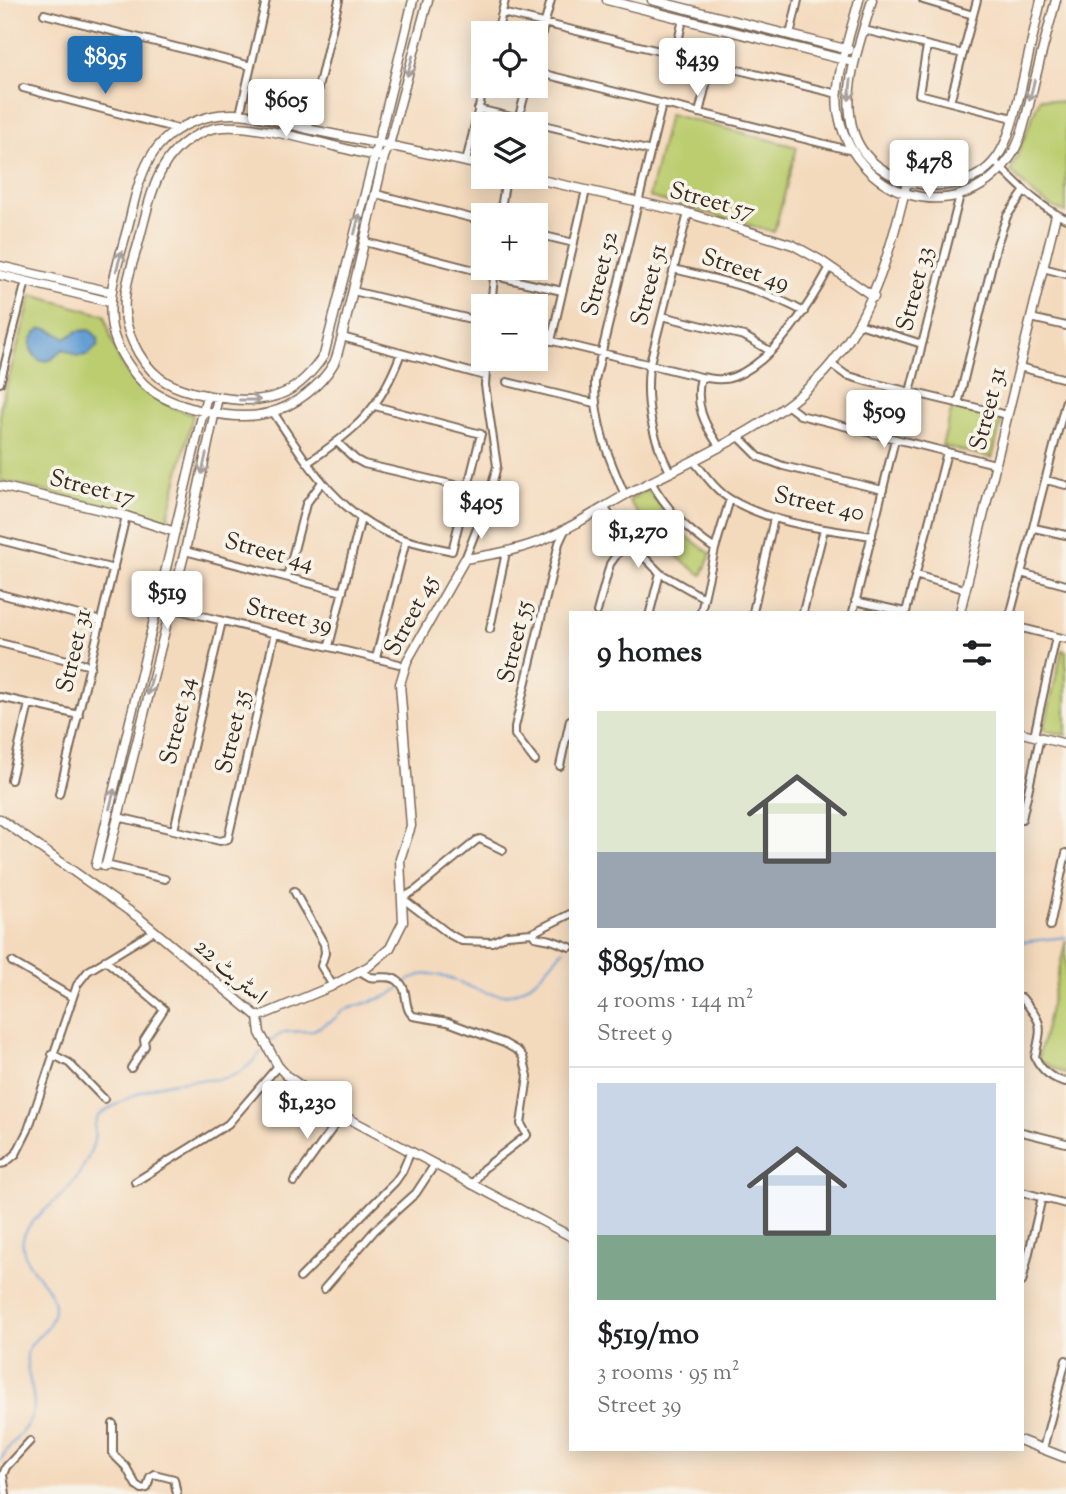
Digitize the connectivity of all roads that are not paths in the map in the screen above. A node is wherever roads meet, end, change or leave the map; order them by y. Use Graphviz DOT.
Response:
graph roads {
  1 [pos="266,0"];
  2 [pos="338,0"];
  3 [pos="413,0"];
  4 [pos="428,0"];
  5 [pos="505,0"];
  6 [pos="551,0"];
  7 [pos="607,0"];
  8 [pos="652,0"];
  9 [pos="798,0"];
  10 [pos="859,0"];
  11 [pos="872,0"];
  12 [pos="923,0"];
  13 [pos="977,0"];
  14 [pos="1041,0"];
  15 [pos="1056,0"];
  16 [pos="937,2"];
  17 [pos="502,13"];
  18 [pos="44,14"];
  19 [pos="973,15"];
  20 [pos="683,19"];
  21 [pos="500,21"];
  22 [pos="536,21"];
  23 [pos="545,21"];
  24 [pos="548,24"];
  25 [pos="864,30"];
  26 [pos="790,35"];
  27 [pos="927,46"];
  28 [pos="846,49"];
  29 [pos="858,52"];
  30 [pos="963,54"];
  31 [pos="1030,54"];
  32 [pos="675,55"];
  33 [pos="1041,56"];
  34 [pos="844,60"];
  35 [pos="855,62"];
  36 [pos="711,64"];
  37 [pos="251,66"];
  38 [pos="548,75"];
  39 [pos="23,88"];
  40 [pos="391,93"];
  41 [pos="838,94"];
  42 [pos="402,95"];
  43 [pos="481,98"];
  44 [pos="950,102"];
  45 [pos="662,104"];
  46 [pos="478,109"];
  47 [pos="487,112"];
  48 [pos="699,113"];
  49 [pos="240,114"];
  50 [pos="1013,118"];
  51 [pos="287,124"];
  52 [pos="548,129"];
  53 [pos="180,130"];
  54 [pos="308,130"];
  55 [pos="285,135"];
  56 [pos="378,144"];
  57 [pos="388,145"];
  58 [pos="652,151"];
  59 [pos="853,151"];
  60 [pos="374,155"];
  61 [pos="384,157"];
  62 [pos="993,161"];
  63 [pos="466,162"];
  64 [pos="471,163"];
  65 [pos="1001,169"];
  66 [pos="548,181"];
  67 [pos="907,182"];
  68 [pos="586,190"];
  69 [pos="1024,192"];
  70 [pos="904,193"];
  71 [pos="376,194"];
  72 [pos="960,195"];
  73 [pos="638,203"];
  74 [pos="688,214"];
  75 [pos="1056,215"];
  76 [pos="471,218"];
  77 [pos="1066,219"];
  78 [pos="548,237"];
  79 [pos="125,239"];
  80 [pos="365,242"];
  81 [pos="139,243"];
  82 [pos="574,243"];
  83 [pos="0,266"];
  84 [pos="471,266"];
  85 [pos="346,267"];
  86 [pos="830,267"];
  87 [pos="1043,268"];
  88 [pos="358,269"];
  89 [pos="674,269"];
  90 [pos="1066,274"];
  91 [pos="0,275"];
  92 [pos="513,280"];
  93 [pos="26,281"];
  94 [pos="353,291"];
  95 [pos="562,291"];
  96 [pos="110,297"];
  97 [pos="874,297"];
  98 [pos="804,312"];
  99 [pos="662,316"];
  100 [pos="1031,317"];
  101 [pos="471,319"];
  102 [pos="859,324"];
  103 [pos="1066,326"];
  104 [pos="342,337"];
  105 [pos="548,340"];
  106 [pos="551,341"];
  107 [pos="922,344"];
  108 [pos="138,351"];
  109 [pos="770,351"];
  110 [pos="401,353"];
  111 [pos="600,354"];
  112 [pos="126,359"];
  113 [pos="831,364"];
  114 [pos="649,367"];
  115 [pos="1019,367"];
  116 [pos="486,371"];
  117 [pos="485,376"];
  118 [pos="307,377"];
  119 [pos="701,377"];
  120 [pos="1066,379"];
  121 [pos="507,382"];
  122 [pos="0,383"];
  123 [pos="316,385"];
  124 [pos="910,392"];
  125 [pos="207,395"];
  126 [pos="218,397"];
  127 [pos="1066,400"];
  128 [pos="594,404"];
  129 [pos="958,404"];
  130 [pos="375,406"];
  131 [pos="788,406"];
  132 [pos="204,411"];
  133 [pos="273,412"];
  134 [pos="215,414"];
  135 [pos="1007,415"];
  136 [pos="1062,432"];
  137 [pos="737,435"];
  138 [pos="895,439"];
  139 [pos="337,442"];
  140 [pos="719,446"];
  141 [pos="947,452"];
  142 [pos="693,460"];
  143 [pos="307,463"];
  144 [pos="995,464"];
  145 [pos="670,472"];
  146 [pos="1046,480"];
  147 [pos="322,482"];
  148 [pos="651,482"];
  149 [pos="1066,485"];
  150 [pos="0,486"];
  151 [pos="468,488"];
  152 [pos="883,490"];
  153 [pos="625,495"];
  154 [pos="730,499"];
  155 [pos="604,507"];
  156 [pos="127,516"];
  157 [pos="361,518"];
  158 [pos="774,518"];
  159 [pos="566,528"];
  160 [pos="1034,528"];
  161 [pos="824,529"];
  162 [pos="175,532"];
  163 [pos="1066,535"];
  164 [pos="872,536"];
  165 [pos="0,540"];
  166 [pos="406,540"];
  167 [pos="627,540"];
  168 [pos="715,549"];
  169 [pos="185,551"];
  170 [pos="506,552"];
  171 [pos="465,559"];
  172 [pos="114,569"];
  173 [pos="660,573"];
  174 [pos="1021,573"];
  175 [pos="915,575"];
  176 [pos="286,577"];
  177 [pos="1066,585"];
  178 [pos="964,589"];
  179 [pos="343,592"];
  180 [pos="0,594"];
  181 [pos="704,598"];
  182 [pos="855,601"];
  183 [pos="170,608"];
  184 [pos="597,611"];
  185 [pos="650,611"];
  186 [pos="701,611"];
  187 [pos="753,611"];
  188 [pos="803,611"];
  189 [pos="853,611"];
  190 [pos="900,611"];
  191 [pos="905,611"];
  192 [pos="960,611"];
  193 [pos="1011,611"];
  194 [pos="102,621"];
  195 [pos="222,621"];
  196 [pos="490,629"];
  197 [pos="1024,629"];
  198 [pos="275,633"];
  199 [pos="1056,637"];
  200 [pos="1066,639"];
  201 [pos="0,643"];
  202 [pos="149,646"];
  203 [pos="329,646"];
  204 [pos="160,648"];
  205 [pos="376,658"];
  206 [pos="399,664"];
  207 [pos="91,666"];
  208 [pos="0,697"];
  209 [pos="29,704"];
  210 [pos="79,715"];
  211 [pos="569,724"];
  212 [pos="1024,733"];
  213 [pos="1037,736"];
  214 [pos="1066,744"];
  215 [pos="536,761"];
  216 [pos="560,765"];
  217 [pos="10,780"];
  218 [pos="59,794"];
  219 [pos="1024,808"];
  220 [pos="118,817"];
  221 [pos="0,819"];
  222 [pos="174,830"];
  223 [pos="502,850"];
  224 [pos="1066,853"];
  225 [pos="102,865"];
  226 [pos="165,879"];
  227 [pos="294,891"];
  228 [pos="402,898"];
  229 [pos="569,915"];
  230 [pos="1050,926"];
  231 [pos="154,931"];
  232 [pos="533,933"];
  233 [pos="569,947"];
  234 [pos="105,960"];
  235 [pos="12,962"];
  236 [pos="360,971"];
  237 [pos="332,986"];
  238 [pos="72,997"];
  239 [pos="1024,1001"];
  240 [pos="258,1017"];
  241 [pos="52,1054"];
  242 [pos="278,1066"];
  243 [pos="131,1068"];
  244 [pos="1062,1081"];
  245 [pos="104,1099"];
  246 [pos="342,1115"];
  247 [pos="1024,1132"];
  248 [pos="1066,1143"];
  249 [pos="411,1151"];
  250 [pos="0,1164"];
  251 [pos="435,1164"];
  252 [pos="135,1182"];
  253 [pos="295,1182"];
  254 [pos="472,1185"];
  255 [pos="1024,1192"];
  256 [pos="1042,1197"];
  257 [pos="1066,1204"];
  258 [pos="569,1235"];
  259 [pos="1026,1252"];
  260 [pos="300,1278"];
  261 [pos="324,1289"];
  262 [pos="1066,1360"];
  263 [pos="113,1424"];
  264 [pos="30,1441"];
  265 [pos="1024,1442"];
  266 [pos="1043,1450"];
  267 [pos="1066,1458"];
  268 [pos="6,1494"];
  269 [pos="177,1494"];
  1 -- 37 [label="street"];
  2 -- 54 [label="street"];
  3 -- 40 [label="street"];
  4 -- 42 [label="street, one-way"];
  5 -- 17 [label="street"];
  6 -- 23 [label="street"];
  7 -- 20 [label="street"];
  8 -- 26 [label="street"];
  9 -- 26 [label="street"];
  10 -- 28 [label="street"];
  11 -- 25 [label="street"];
  12 -- 16 [label="street"];
  13 -- 19 [label="street"];
  14 -- 31 [label="street"];
  15 -- 33 [label="street"];
  16 -- 19 [label="street"];
  17 -- 21 [label="street"];
  17 -- 22 [label="street"];
  18 -- 37 [label="street"];
  19 -- 30 [label="street"];
  20 -- 32 [label="street"];
  20 -- 34 [label="street"];
  24 -- 32 [label="street"];
  25 -- 27 [label="street"];
  25 -- 29 [label="street"];
  26 -- 28 [label="street"];
  27 -- 30 [label="street"];
  27 -- 44 [label="street"];
  28 -- 29 [label="street"];
  28 -- 34 [label="street"];
  29 -- 35 [label="street"];
  30 -- 44 [label="street"];
  31 -- 33 [label="street"];
  31 -- 50 [label="street"];
  32 -- 36 [label="street"];
  33 -- 65 [label="street, one-way"];
  34 -- 35 [label="street"];
  34 -- 41 [label="street"];
  35 -- 67 [label="street, one-way"];
  36 -- 41 [label="street"];
  36 -- 48 [label="street"];
  37 -- 49 [label="street"];
  38 -- 45 [label="street"];
  39 -- 53 [label="street"];
  40 -- 42 [label="street"];
  40 -- 56 [label="street"];
  41 -- 59 [label="street"];
  42 -- 57 [label="street"];
  43 -- 46 [label="street"];
  44 -- 50 [label="street"];
  45 -- 48 [label="street"];
  45 -- 58 [label="street, Street 52"];
  46 -- 47 [label="street"];
  46 -- 63 [label="street"];
  48 -- 59 [label="street"];
  49 -- 51 [label="street"];
  49 -- 53 [label="street"];
  50 -- 62 [label="street"];
  51 -- 54 [label="street"];
  51 -- 55 [label="street"];
  52 -- 58 [label="street"];
  53 -- 79 [label="street"];
  54 -- 56 [label="street"];
  55 -- 60 [label="street"];
  55 -- 81 [label="street"];
  56 -- 57 [label="street"];
  56 -- 60 [label="street"];
  57 -- 61 [label="street"];
  57 -- 63 [label="street"];
  58 -- 73 [label="street, Street 52"];
  59 -- 70 [label="street"];
  60 -- 61 [label="street"];
  85 -- 60 [label="street, one-way"];
  61 -- 71 [label="street"];
  62 -- 65 [label="street"];
  62 -- 67 [label="street"];
  63 -- 64 [label="street"];
  65 -- 69 [label="street"];
  65 -- 72 [label="street"];
  66 -- 68 [label="street, Street 57"];
  67 -- 70 [label="street, Street 45"];
  68 -- 73 [label="street, Street 57"];
  68 -- 82 [label="street"];
  69 -- 75 [label="street"];
  69 -- 129 [label="street"];
  70 -- 72 [label="street"];
  70 -- 97 [label="street, Street 45"];
  71 -- 76 [label="street"];
  71 -- 80 [label="street"];
  72 -- 107 [label="street, Street 33"];
  73 -- 74 [label="street, Street 57"];
  73 -- 111 [label="street, Street 52"];
  74 -- 86 [label="street, Street 57"];
  74 -- 89 [label="street, Street 51"];
  75 -- 77 [label="street"];
  75 -- 87 [label="street, Street 31"];
  78 -- 82 [label="street"];
  79 -- 81 [label="street"];
  96 -- 79 [label="street, one-way"];
  80 -- 84 [label="street"];
  80 -- 88 [label="street"];
  81 -- 108 [label="street"];
  82 -- 95 [label="street"];
  83 -- 96 [label="street"];
  85 -- 88 [label="street"];
  85 -- 118 [label="street"];
  86 -- 97 [label="street, Street 57"];
  86 -- 98 [label="street"];
  87 -- 90 [label="street"];
  87 -- 100 [label="street, Street 31"];
  88 -- 94 [label="street"];
  89 -- 98 [label="street, Street 49"];
  89 -- 99 [label="street, Street 51"];
  91 -- 93 [label="street"];
  92 -- 95 [label="street"];
  93 -- 96 [label="street"];
  93 -- 122 [label="street"];
  94 -- 101 [label="street"];
  94 -- 104 [label="street"];
  95 -- 106 [label="street"];
  96 -- 112 [label="street"];
  97 -- 102 [label="street, Street 45"];
  98 -- 109 [label="street"];
  99 -- 109 [label="street"];
  99 -- 114 [label="street, Street 51"];
  100 -- 103 [label="street"];
  100 -- 115 [label="street, Street 31"];
  102 -- 107 [label="street"];
  102 -- 113 [label="street, Street 45"];
  104 -- 110 [label="street"];
  104 -- 123 [label="street"];
  105 -- 106 [label="street"];
  106 -- 111 [label="street"];
  107 -- 124 [label="street, Street 33"];
  108 -- 112 [label="street"];
  108 -- 125 [label="street"];
  109 -- 119 [label="street"];
  110 -- 117 [label="street"];
  110 -- 130 [label="street"];
  111 -- 114 [label="street"];
  111 -- 128 [label="street, Street 52"];
  112 -- 132 [label="street"];
  113 -- 124 [label="street"];
  113 -- 131 [label="street, Street 45"];
  114 -- 119 [label="street"];
  114 -- 145 [label="street, Street 51"];
  115 -- 120 [label="street"];
  115 -- 135 [label="street, Street 31"];
  116 -- 117 [label="street"];
  117 -- 171 [label="street"];
  118 -- 123 [label="street"];
  126 -- 118 [label="street, one-way"];
  119 -- 140 [label="street"];
  121 -- 128 [label="street"];
  123 -- 133 [label="street"];
  124 -- 129 [label="street"];
  125 -- 126 [label="street"];
  125 -- 132 [label="street"];
  126 -- 134 [label="street"];
  127 -- 136 [label="street"];
  128 -- 153 [label="street, Street 52"];
  129 -- 135 [label="street"];
  130 -- 139 [label="street"];
  130 -- 151 [label="street, Street 45"];
  131 -- 137 [label="street, Street 45"];
  131 -- 138 [label="street"];
  132 -- 134 [label="street"];
  132 -- 162 [label="street"];
  133 -- 134 [label="street"];
  133 -- 143 [label="street, Street 45"];
  134 -- 169 [label="street, one-way"];
  135 -- 144 [label="street, Street 31"];
  136 -- 146 [label="street"];
  137 -- 140 [label="street, Street 45"];
  137 -- 152 [label="street"];
  138 -- 141 [label="street"];
  138 -- 152 [label="street"];
  139 -- 143 [label="street"];
  139 -- 151 [label="street"];
  140 -- 142 [label="street, Street 45"];
  141 -- 144 [label="street"];
  141 -- 175 [label="street"];
  142 -- 145 [label="street, Street 45"];
  142 -- 154 [label="street, Street 40"];
  143 -- 147 [label="street, Street 45"];
  144 -- 178 [label="street, Street 31"];
  145 -- 148 [label="street, Street 45"];
  146 -- 149 [label="street"];
  146 -- 160 [label="street"];
  147 -- 157 [label="street, Street 45"];
  147 -- 176 [label="street"];
  148 -- 153 [label="street, Street 45"];
  148 -- 168 [label="street"];
  150 -- 156 [label="street, Street 17"];
  151 -- 166 [label="street, Street 45"];
  152 -- 164 [label="street"];
  153 -- 155 [label="street, Street 45"];
  154 -- 158 [label="street, Street 40"];
  154 -- 168 [label="street"];
  155 -- 159 [label="street, Street 45"];
  155 -- 167 [label="street"];
  156 -- 162 [label="street, Street 17"];
  156 -- 172 [label="street, Street 31"];
  157 -- 166 [label="street, Street 45"];
  157 -- 179 [label="street"];
  158 -- 161 [label="street, Street 40"];
  158 -- 187 [label="street"];
  159 -- 170 [label="street, Street 45"];
  159 -- 215 [label="street, Street 55"];
  160 -- 163 [label="street"];
  160 -- 174 [label="street"];
  161 -- 164 [label="street, Street 40"];
  161 -- 188 [label="street"];
  162 -- 202 [label="street"];
  164 -- 182 [label="street"];
  165 -- 172 [label="street"];
  166 -- 205 [label="street"];
  167 -- 173 [label="street"];
  167 -- 184 [label="street"];
  168 -- 181 [label="street"];
  169 -- 176 [label="street, Street 44"];
  169 -- 183 [label="street"];
  170 -- 171 [label="street, Street 45"];
  170 -- 196 [label="street"];
  171 -- 228 [label="street, Street 45"];
  172 -- 194 [label="street, Street 31"];
  173 -- 181 [label="street"];
  173 -- 185 [label="street"];
  174 -- 177 [label="street"];
  174 -- 193 [label="street"];
  175 -- 178 [label="street"];
  175 -- 191 [label="street"];
  176 -- 179 [label="street, Street 44"];
  178 -- 192 [label="street, Street 31"];
  179 -- 203 [label="street"];
  180 -- 194 [label="street"];
  181 -- 186 [label="street"];
  182 -- 189 [label="street"];
  182 -- 190 [label="street"];
  183 -- 195 [label="street, Street 39"];
  183 -- 204 [label="street"];
  194 -- 207 [label="street, Street 31"];
  195 -- 198 [label="street, Street 39"];
  195 -- 222 [label="street, Street 34"];
  197 -- 199 [label="street"];
  198 -- 203 [label="street, Street 39"];
  198 -- 222 [label="street, Street 35"];
  199 -- 200 [label="street"];
  199 -- 213 [label="street"];
  201 -- 207 [label="street"];
  202 -- 204 [label="street"];
  225 -- 202 [label="street, one-way"];
  203 -- 205 [label="street, Street 39"];
  204 -- 220 [label="street, one-way"];
  205 -- 206 [label="street, Street 39"];
  207 -- 210 [label="street, Street 31"];
  208 -- 209 [label="street"];
  209 -- 210 [label="street"];
  209 -- 217 [label="street"];
  210 -- 218 [label="street, Street 31"];
  211 -- 216 [label="street"];
  212 -- 213 [label="street"];
  213 -- 214 [label="street"];
  213 -- 219 [label="street"];
  220 -- 222 [label="street"];
  220 -- 225 [label="street"];
  221 -- 231 [label="street, اسٹریٹ 22"];
  223 -- 228 [label="street"];
  224 -- 230 [label="street"];
  225 -- 226 [label="street"];
  227 -- 237 [label="street"];
  228 -- 232 [label="street"];
  228 -- 236 [label="street, Street 45"];
  229 -- 232 [label="street"];
  231 -- 234 [label="street"];
  231 -- 240 [label="street, اسٹریٹ 22"];
  232 -- 233 [label="street"];
  234 -- 238 [label="street"];
  234 -- 243 [label="street"];
  235 -- 238 [label="street"];
  236 -- 237 [label="street, Street 45"];
  236 -- 254 [label="street"];
  237 -- 240 [label="street, Street 45"];
  238 -- 241 [label="street"];
  239 -- 244 [label="street"];
  240 -- 242 [label="street, اسٹریٹ 22"];
  241 -- 245 [label="street"];
  241 -- 250 [label="street"];
  242 -- 246 [label="street, اسٹریٹ 22"];
  242 -- 252 [label="street"];
  246 -- 249 [label="street, اسٹریٹ 22"];
  246 -- 253 [label="street"];
  247 -- 248 [label="street"];
  249 -- 251 [label="street, اسٹریٹ 22"];
  249 -- 260 [label="street"];
  251 -- 254 [label="street, اسٹریٹ 22"];
  251 -- 261 [label="street"];
  254 -- 258 [label="street, اسٹریٹ 22"];
  255 -- 256 [label="street"];
  256 -- 257 [label="street"];
  256 -- 259 [label="street"];
  262 -- 266 [label="street"];
  263 -- 269 [label="street"];
  264 -- 268 [label="street"];
  265 -- 266 [label="street"];
  266 -- 267 [label="street"];
}
